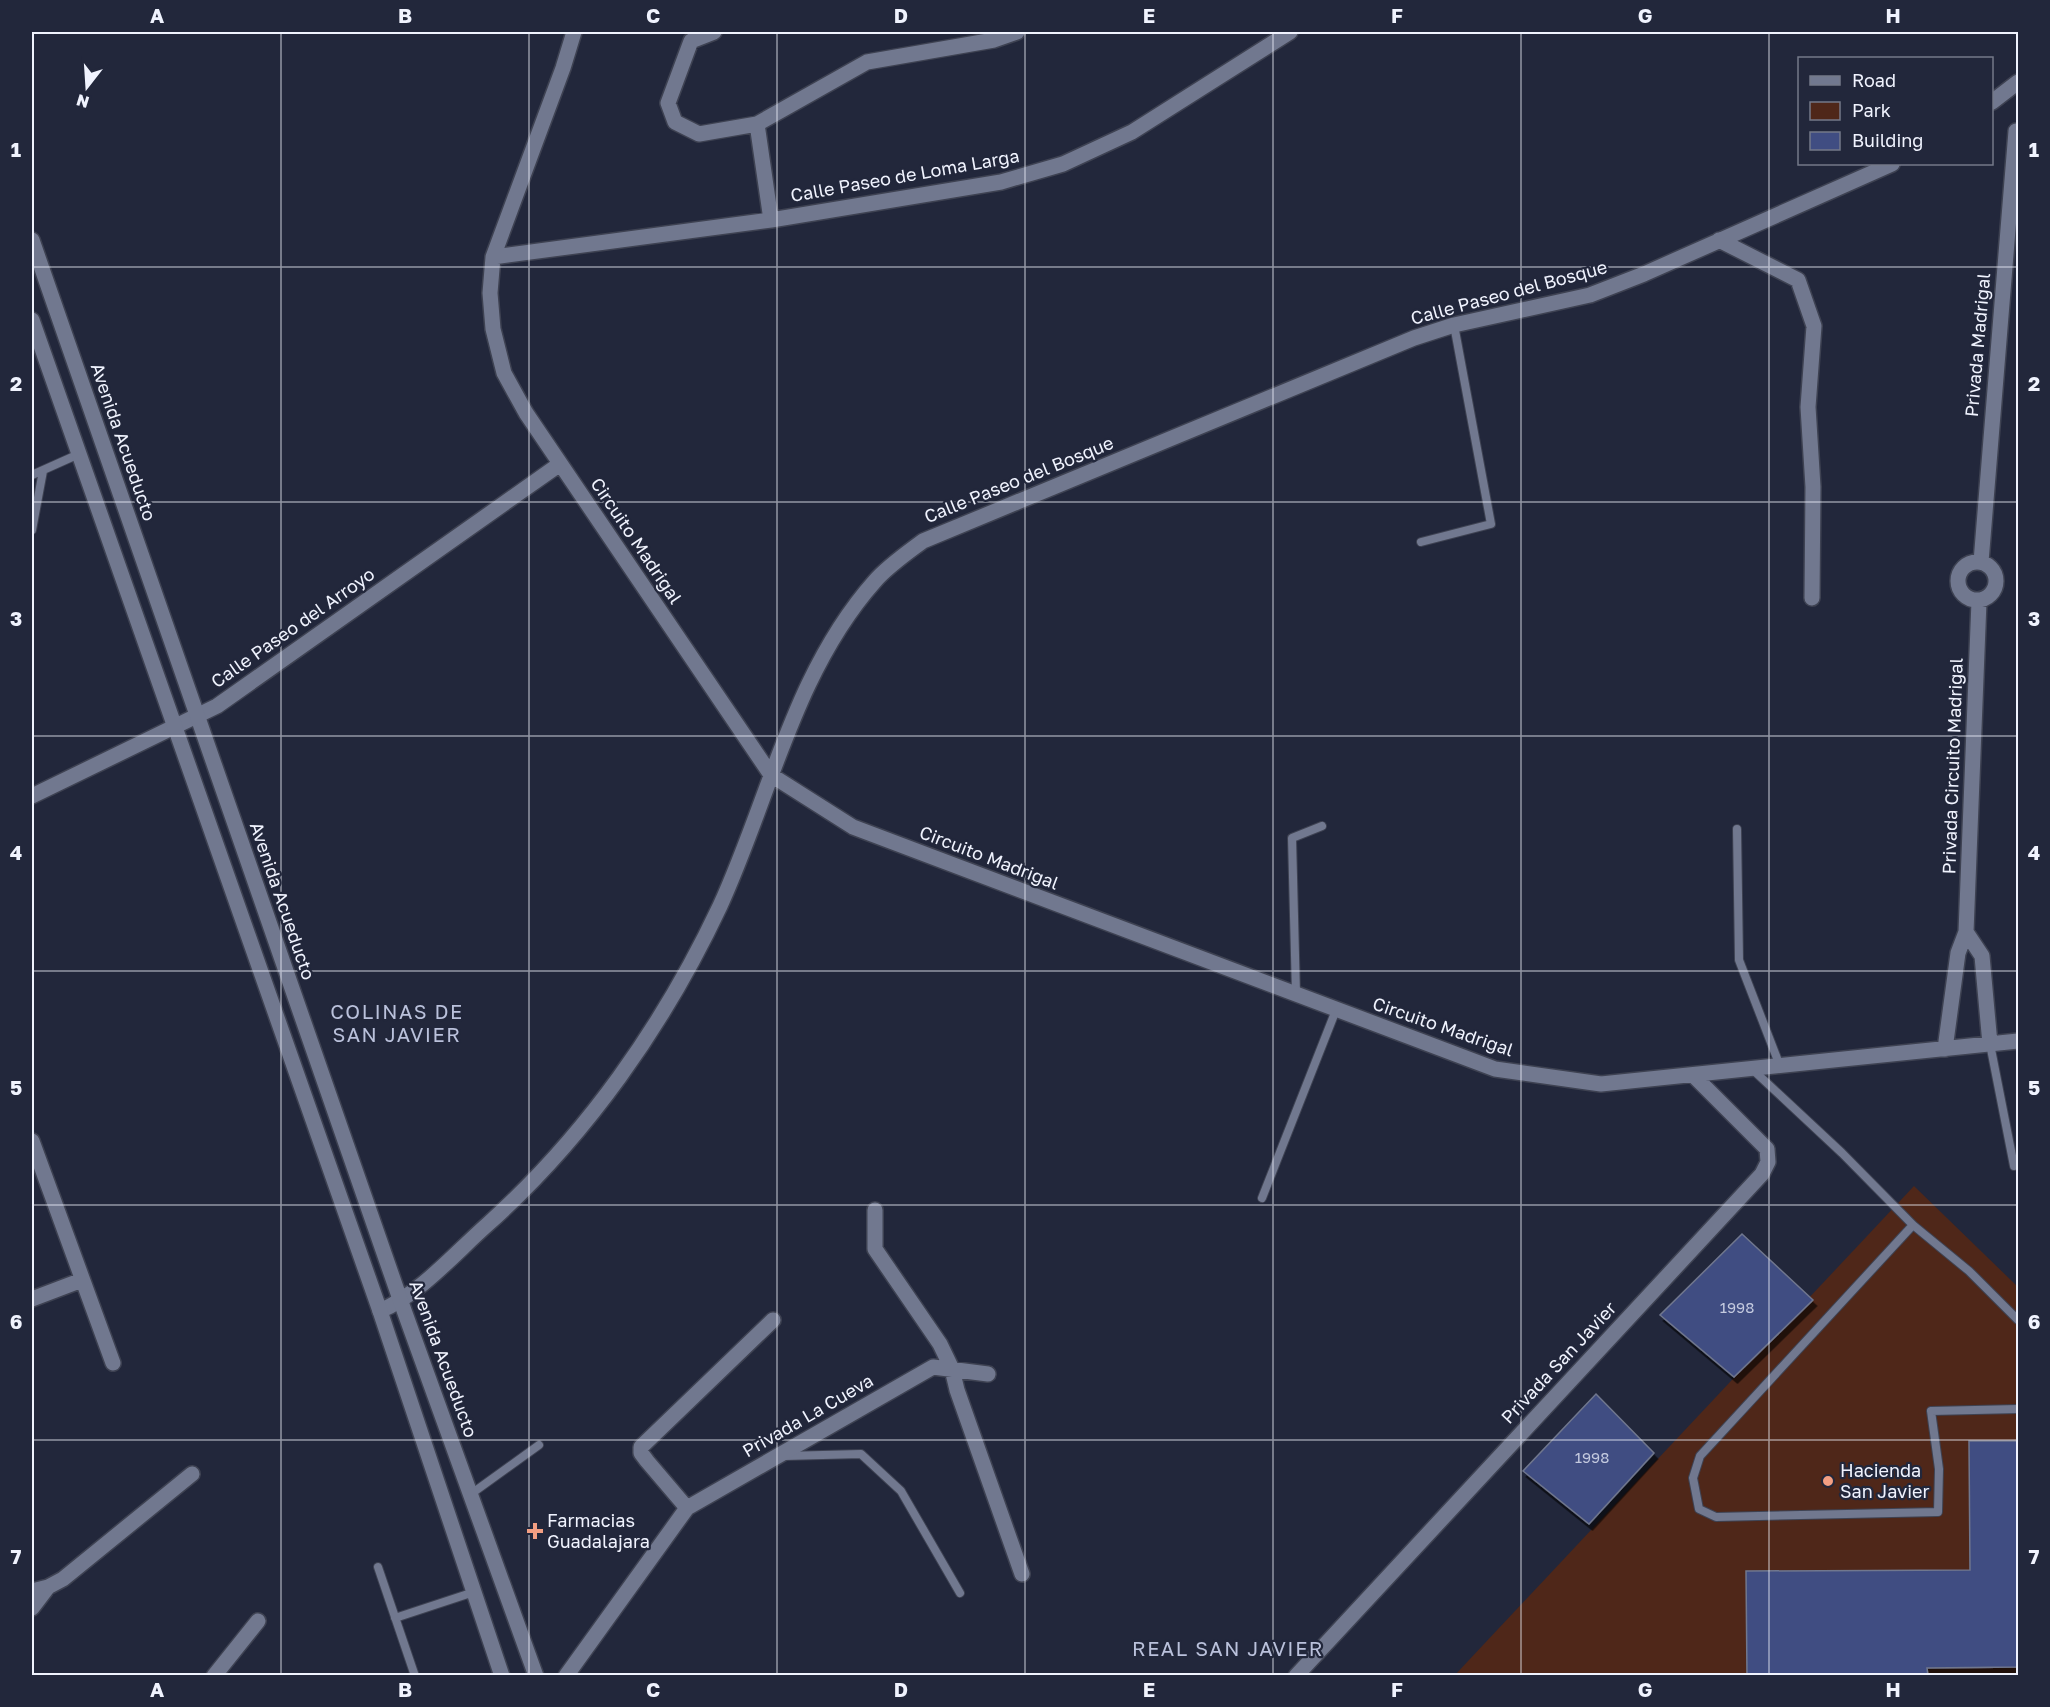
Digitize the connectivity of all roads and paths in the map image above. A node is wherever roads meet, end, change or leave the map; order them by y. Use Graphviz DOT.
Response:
graph roads {
  1 [pos="574,32"];
  2 [pos="714,32"];
  3 [pos="1017,32"];
  4 [pos="1290,32"];
  5 [pos="2019,82"];
  6 [pos="1993,101"];
  7 [pos="757,124"];
  8 [pos="2016,131"];
  9 [pos="1890,165"];
  10 [pos="771,220"];
  11 [pos="32,240"];
  12 [pos="1719,240"];
  13 [pos="493,257"];
  14 [pos="32,320"];
  15 [pos="1454,325"];
  16 [pos="79,454"];
  17 [pos="560,464"];
  18 [pos="43,471"];
  19 [pos="32,475"];
  20 [pos="32,530"];
  21 [pos="1421,542"];
  22 [pos="1981,562"];
  23 [pos="1812,598"];
  24 [pos="1979,601"];
  25 [pos="197,716"];
  26 [pos="175,726"];
  27 [pos="771,775"];
  28 [pos="32,796"];
  29 [pos="1323,826"];
  30 [pos="1737,829"];
  31 [pos="1966,932"];
  32 [pos="1296,994"];
  33 [pos="1336,1010"];
  34 [pos="2019,1041"];
  35 [pos="1990,1044"];
  36 [pos="1945,1049"];
  37 [pos="1779,1066"];
  38 [pos="1752,1068"];
  39 [pos="1694,1075"];
  40 [pos="32,1142"];
  41 [pos="2014,1166"];
  42 [pos="1262,1198"];
  43 [pos="875,1210"];
  44 [pos="1913,1225"];
  45 [pos="82,1280"];
  46 [pos="32,1299"];
  47 [pos="401,1302"];
  48 [pos="380,1311"];
  49 [pos="773,1320"];
  50 [pos="2019,1320"];
  51 [pos="113,1363"];
  52 [pos="952,1369"];
  53 [pos="988,1374"];
  54 [pos="2019,1409"];
  55 [pos="539,1445"];
  56 [pos="777,1456"];
  57 [pos="192,1474"];
  58 [pos="471,1494"];
  59 [pos="687,1508"];
  60 [pos="378,1567"];
  61 [pos="1022,1574"];
  62 [pos="48,1587"];
  63 [pos="32,1591"];
  64 [pos="474,1592"];
  65 [pos="960,1593"];
  66 [pos="32,1608"];
  67 [pos="395,1618"];
  68 [pos="258,1621"];
  69 [pos="214,1676"];
  70 [pos="415,1676"];
  71 [pos="502,1676"];
  72 [pos="536,1676"];
  73 [pos="566,1676"];
  74 [pos="1296,1676"];
  1 -- 13 [label="street, Circuito Madrigal"];
  2 -- 7 [label="street"];
  3 -- 7 [label="street"];
  4 -- 10 [label="street, Calle Paseo de Loma Larga"];
  5 -- 6 [label="street"];
  7 -- 10 [label="street"];
  8 -- 22 [label="street, Privada Madrigal"];
  9 -- 12 [label="street, Calle Paseo del Bosque"];
  10 -- 13 [label="street, Calle Paseo de Loma Larga"];
  11 -- 25 [label="street, Avenida Acueducto"];
  12 -- 15 [label="street, Calle Paseo del Bosque"];
  12 -- 23 [label="street"];
  13 -- 17 [label="street, Circuito Madrigal"];
  14 -- 16 [label="street"];
  15 -- 21 [label="lane"];
  15 -- 27 [label="street, Calle Paseo del Bosque"];
  16 -- 18 [label="lane"];
  16 -- 26 [label="street"];
  17 -- 25 [label="street, Calle Paseo del Arroyo"];
  17 -- 27 [label="street, Circuito Madrigal"];
  18 -- 19 [label="lane"];
  18 -- 20 [label="lane"];
  22 -- 24 [label="street"];
  22 -- 24 [label="street"];
  24 -- 31 [label="street, Privada Circuito Madrigal"];
  25 -- 26 [label="street, Calle Paseo del Arroyo"];
  25 -- 47 [label="street, Avenida Acueducto"];
  26 -- 28 [label="street, Calle Paseo del Arroyo"];
  26 -- 48 [label="street"];
  27 -- 32 [label="street, Circuito Madrigal"];
  27 -- 47 [label="street, Calle Paseo del Bosque"];
  29 -- 32 [label="lane"];
  30 -- 37 [label="lane"];
  31 -- 35 [label="street"];
  31 -- 36 [label="street, Privada Circuito Madrigal"];
  32 -- 33 [label="street, Circuito Madrigal"];
  33 -- 39 [label="street, Circuito Madrigal"];
  33 -- 42 [label="lane"];
  34 -- 35 [label="street, Circuito Madrigal"];
  35 -- 36 [label="street, Circuito Madrigal"];
  35 -- 41 [label="lane"];
  36 -- 37 [label="street, Circuito Madrigal"];
  37 -- 38 [label="street, Circuito Madrigal"];
  38 -- 39 [label="street, Circuito Madrigal"];
  38 -- 44 [label="lane"];
  39 -- 74 [label="street, Privada San Javier"];
  40 -- 45 [label="street"];
  43 -- 52 [label="street"];
  44 -- 50 [label="lane"];
  44 -- 54 [label="lane"];
  45 -- 46 [label="street"];
  45 -- 51 [label="street"];
  47 -- 48 [label="street, Calle Paseo del Bosque"];
  47 -- 58 [label="street, Avenida Acueducto"];
  48 -- 64 [label="street"];
  49 -- 59 [label="street"];
  52 -- 53 [label="street, Privada La Cueva"];
  52 -- 56 [label="street, Privada La Cueva"];
  52 -- 61 [label="street"];
  55 -- 58 [label="lane"];
  56 -- 59 [label="street, Privada La Cueva"];
  56 -- 65 [label="lane"];
  57 -- 62 [label="street"];
  58 -- 72 [label="street, Avenida Acueducto"];
  59 -- 73 [label="street, Privada La Cueva"];
  60 -- 67 [label="lane"];
  62 -- 63 [label="street"];
  62 -- 66 [label="street"];
  64 -- 67 [label="lane"];
  64 -- 71 [label="street"];
  67 -- 70 [label="lane"];
  68 -- 69 [label="street"];
}
